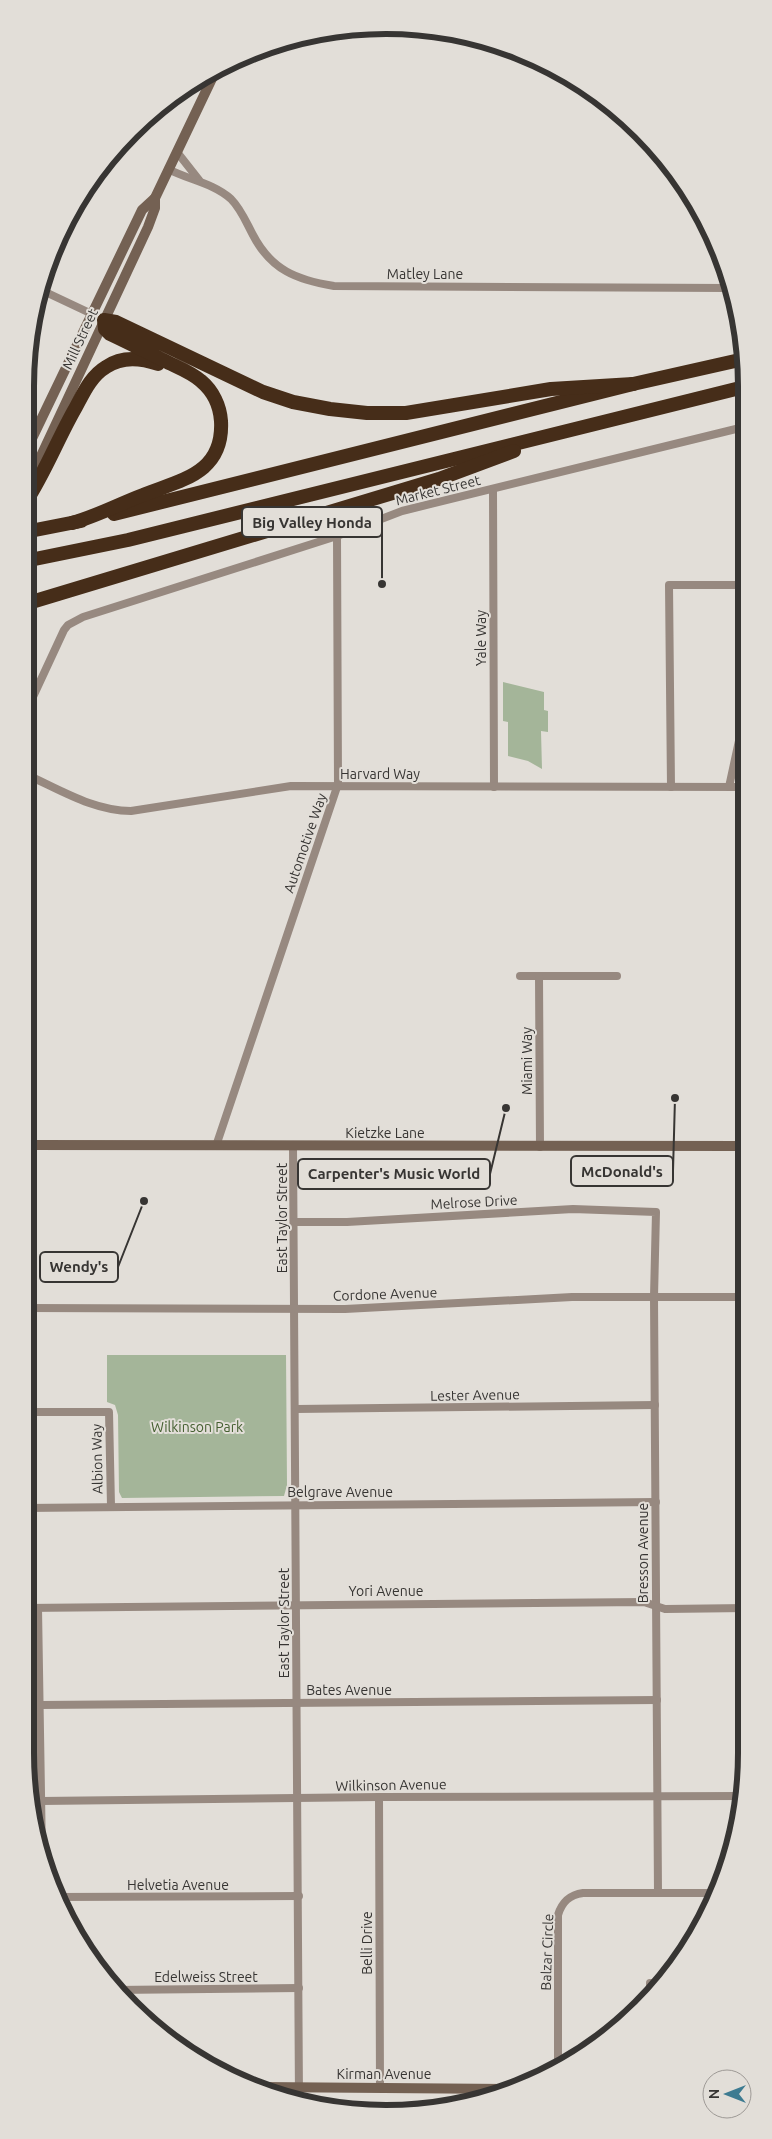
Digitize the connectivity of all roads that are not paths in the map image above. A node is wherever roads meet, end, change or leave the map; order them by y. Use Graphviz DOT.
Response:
graph roads {
  1 [pos="211,80"];
  2 [pos="177,152"];
  3 [pos="168,170"];
  4 [pos="199,180"];
  5 [pos="724,288"];
  6 [pos="47,292"];
  7 [pos="98,317"];
  8 [pos="737,361"];
  9 [pos="190,373"];
  10 [pos="633,384"];
  11 [pos="738,389"];
  12 [pos="738,428"];
  13 [pos="34,434"];
  14 [pos="549,436"];
  15 [pos="34,469"];
  16 [pos="34,486"];
  17 [pos="493,489"];
  18 [pos="72,523"];
  19 [pos="34,530"];
  20 [pos="337,536"];
  21 [pos="34,559"];
  22 [pos="738,585"];
  23 [pos="34,602"];
  24 [pos="34,695"];
  25 [pos="738,745"];
  26 [pos="34,778"];
  27 [pos="338,786"];
  28 [pos="494,787"];
  29 [pos="671,787"];
  30 [pos="729,787"];
  31 [pos="738,787"];
  32 [pos="520,976"];
  33 [pos="539,976"];
  34 [pos="617,976"];
  35 [pos="34,1145"];
  36 [pos="216,1146"];
  37 [pos="294,1146"];
  38 [pos="738,1146"];
  39 [pos="540,1147"];
  40 [pos="656,1212"];
  41 [pos="294,1222"];
  42 [pos="738,1297"];
  43 [pos="654,1298"];
  44 [pos="34,1308"];
  45 [pos="295,1309"];
  46 [pos="655,1405"];
  47 [pos="296,1409"];
  48 [pos="34,1412"];
  49 [pos="656,1502"];
  50 [pos="296,1505"];
  51 [pos="111,1506"];
  52 [pos="34,1508"];
  53 [pos="296,1604"];
  54 [pos="656,1606"];
  55 [pos="34,1608"];
  56 [pos="38,1608"];
  57 [pos="738,1608"];
  58 [pos="657,1700"];
  59 [pos="297,1703"];
  60 [pos="40,1705"];
  61 [pos="657,1796"];
  62 [pos="735,1796"];
  63 [pos="379,1797"];
  64 [pos="298,1799"];
  65 [pos="41,1802"];
  66 [pos="41,1824"];
  67 [pos="658,1893"];
  68 [pos="709,1893"];
  69 [pos="299,1896"];
  70 [pos="65,1898"];
  71 [pos="650,1983"];
  72 [pos="650,1986"];
  73 [pos="299,1988"];
  74 [pos="126,1990"];
  75 [pos="558,2060"];
  76 [pos="273,2087"];
  77 [pos="299,2087"];
  78 [pos="380,2088"];
  79 [pos="492,2089"];
  80 [pos="299,2094"];
  1 -- 2 [label="main road, Mill Street"];
  2 -- 3 [label="main road, Mill Street"];
  2 -- 4 [label="street"];
  3 -- 4 [label="street, Matley Lane"];
  3 -- 7 [label="main road, Mill Street"];
  4 -- 5 [label="street, Matley Lane"];
  6 -- 7 [label="street"];
  7 -- 9 [label="highway"];
  7 -- 10 [label="highway"];
  7 -- 13 [label="main road, Mill Street"];
  7 -- 15 [label="main road, Mill Street"];
  8 -- 10 [label="highway"];
  9 -- 16 [label="highway"];
  9 -- 18 [label="highway"];
  10 -- 18 [label="highway"];
  11 -- 14 [label="highway"];
  12 -- 17 [label="street, Market Street"];
  14 -- 21 [label="highway"];
  14 -- 23 [label="highway"];
  17 -- 20 [label="street, Market Street"];
  17 -- 28 [label="street, Yale Way"];
  18 -- 19 [label="highway"];
  20 -- 24 [label="street, Market Street"];
  20 -- 27 [label="street, Automotive Way"];
  22 -- 29 [label="street"];
  25 -- 30 [label="street"];
  26 -- 27 [label="street, Harvard Way"];
  27 -- 28 [label="street, Harvard Way"];
  27 -- 36 [label="street, Automotive Way"];
  28 -- 29 [label="street, Harvard Way"];
  29 -- 30 [label="street, Harvard Way"];
  30 -- 31 [label="street, Harvard Way"];
  32 -- 33 [label="street"];
  33 -- 34 [label="street"];
  33 -- 39 [label="street, Miami Way"];
  35 -- 36 [label="main road, Kietzke Lane"];
  36 -- 37 [label="main road, Kietzke Lane"];
  37 -- 39 [label="main road, Kietzke Lane"];
  37 -- 41 [label="street, East Taylor Street"];
  38 -- 39 [label="main road, Kietzke Lane"];
  40 -- 41 [label="street, Melrose Drive"];
  40 -- 43 [label="street, Bresson Avenue"];
  41 -- 45 [label="street, East Taylor Street"];
  42 -- 43 [label="street, Cordone Avenue"];
  43 -- 45 [label="street, Cordone Avenue"];
  43 -- 46 [label="street, Bresson Avenue"];
  44 -- 45 [label="street, Cordone Avenue"];
  45 -- 47 [label="street, East Taylor Street"];
  46 -- 47 [label="street, Lester Avenue"];
  46 -- 49 [label="street, Bresson Avenue"];
  47 -- 50 [label="street, East Taylor Street"];
  48 -- 51 [label="street, Albion Way"];
  49 -- 50 [label="street, Belgrave Avenue"];
  49 -- 54 [label="street, Bresson Avenue"];
  50 -- 51 [label="street, Belgrave Avenue"];
  50 -- 53 [label="street, East Taylor Street"];
  51 -- 52 [label="street, Belgrave Avenue"];
  53 -- 54 [label="street, Yori Avenue"];
  53 -- 56 [label="street, Yori Avenue"];
  53 -- 59 [label="street, East Taylor Street"];
  54 -- 57 [label="street, Yori Avenue"];
  54 -- 58 [label="street, Bresson Avenue"];
  55 -- 56 [label="street, Yori Avenue"];
  56 -- 60 [label="street"];
  58 -- 59 [label="street, Bates Avenue"];
  58 -- 61 [label="street, Bresson Avenue"];
  59 -- 60 [label="street, Bates Avenue"];
  59 -- 64 [label="street, East Taylor Street"];
  60 -- 65 [label="street"];
  61 -- 62 [label="street, Wilkinson Avenue"];
  61 -- 63 [label="street, Wilkinson Avenue"];
  61 -- 67 [label="street, Bresson Avenue"];
  63 -- 64 [label="street, Wilkinson Avenue"];
  63 -- 78 [label="street, Belli Drive"];
  64 -- 65 [label="street, Wilkinson Avenue"];
  64 -- 69 [label="street, East Taylor Street"];
  65 -- 66 [label="street"];
  67 -- 68 [label="street, Balzar Circle"];
  67 -- 75 [label="street, Balzar Circle"];
  69 -- 70 [label="street, Helvetia Avenue"];
  69 -- 73 [label="street, East Taylor Street"];
  71 -- 72 [label="street"];
  73 -- 74 [label="street, Edelweiss Street"];
  73 -- 77 [label="street, East Taylor Street"];
  76 -- 77 [label="main road, Kirman Avenue"];
  77 -- 78 [label="main road, Kirman Avenue"];
  77 -- 80 [label="street, East Taylor Street"];
  78 -- 79 [label="main road, Kirman Avenue"];
}
